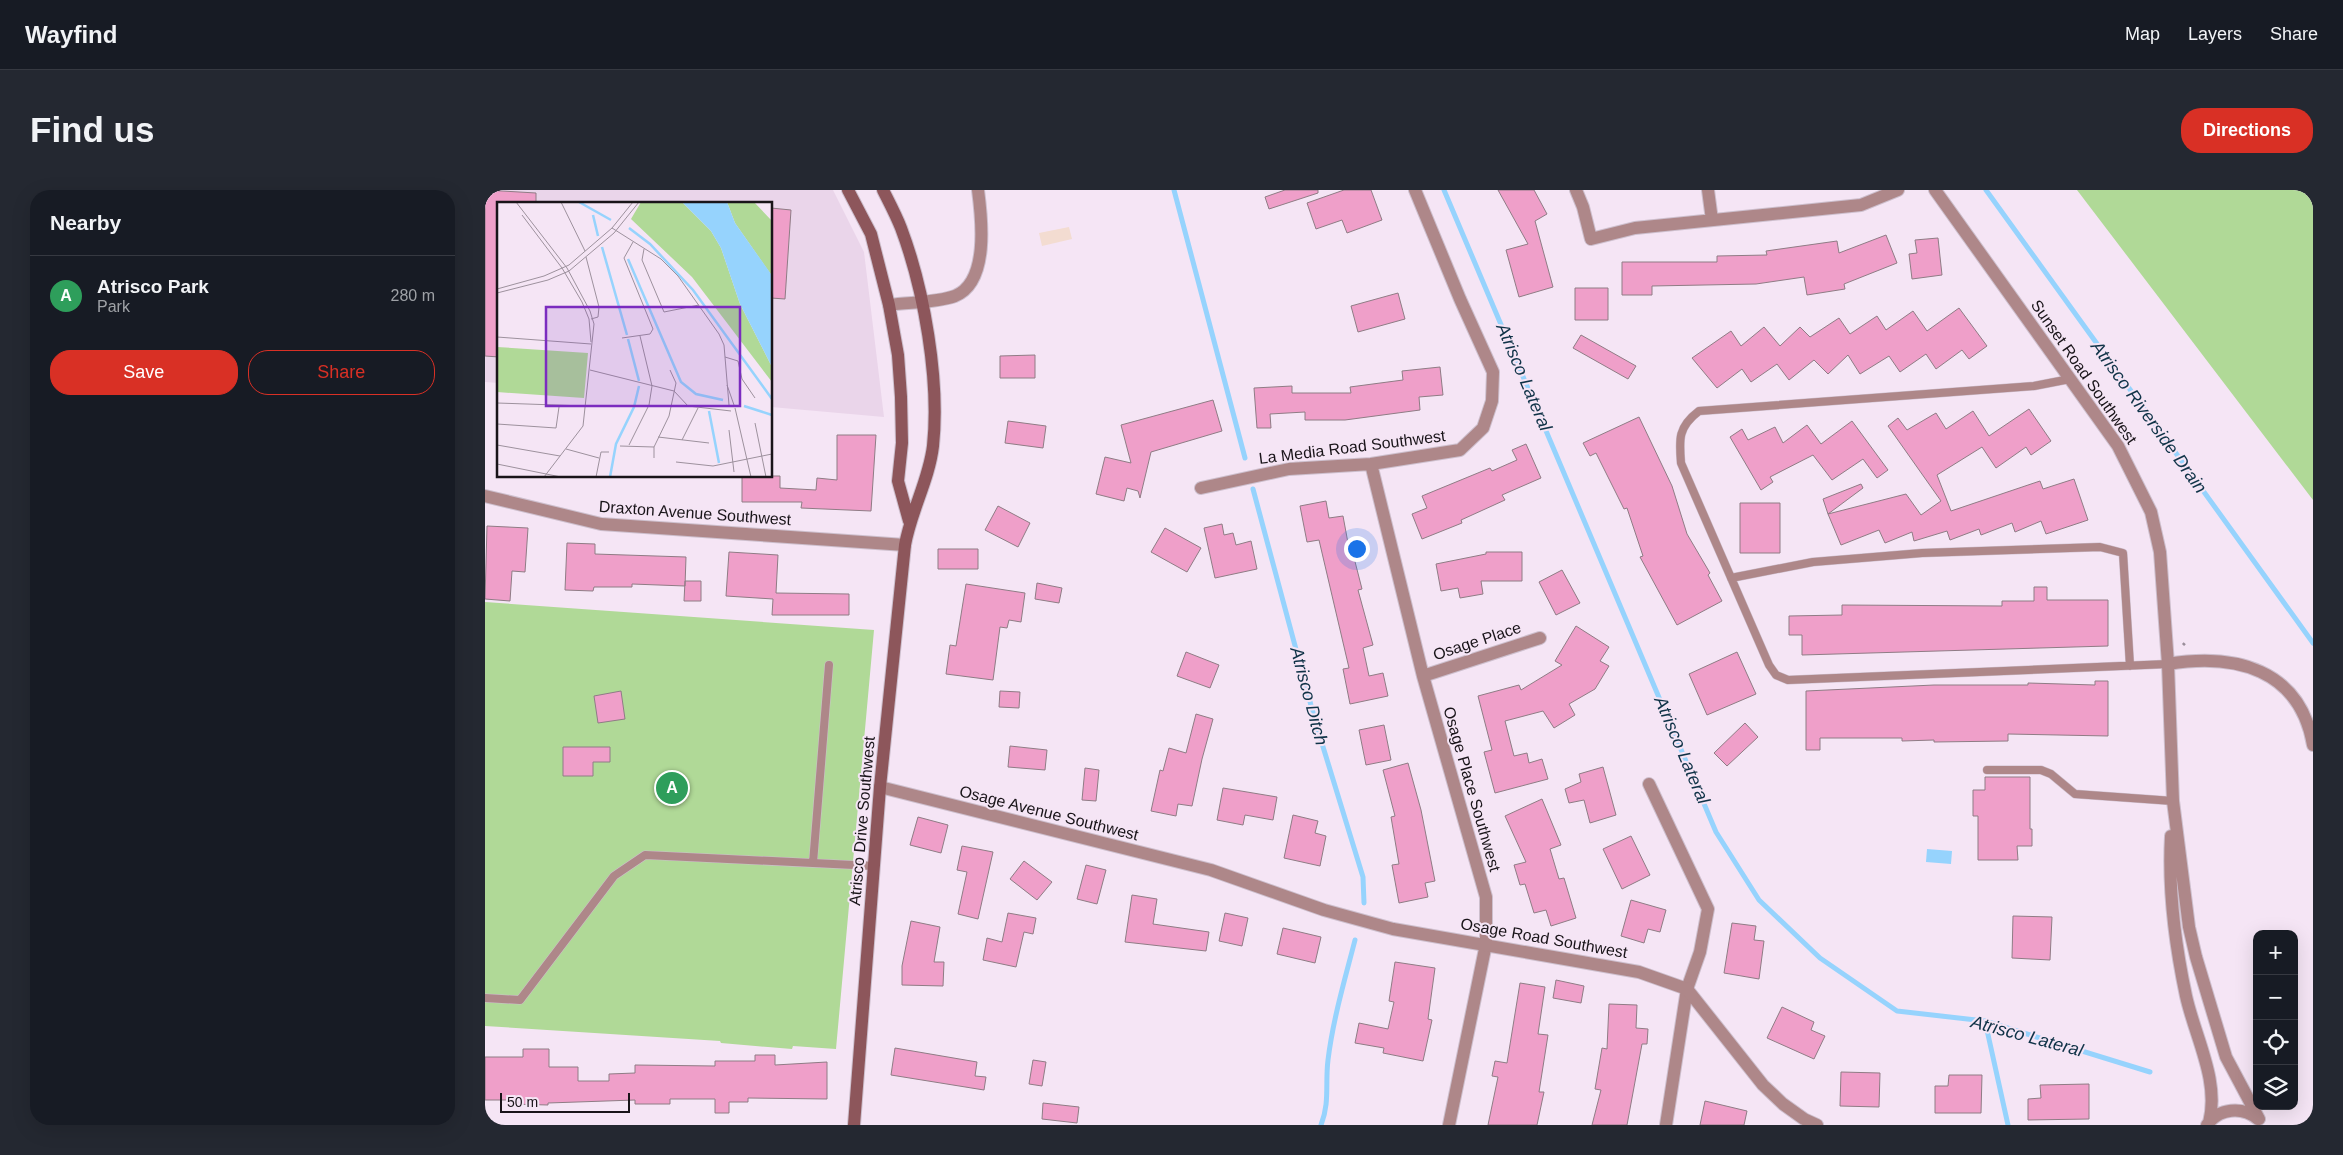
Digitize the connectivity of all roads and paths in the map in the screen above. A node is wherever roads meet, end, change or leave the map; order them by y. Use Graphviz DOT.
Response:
graph roads {
  1 [pos="848,190"];
  2 [pos="883,190"];
  3 [pos="978,190"];
  4 [pos="1415,190"];
  5 [pos="1576,190"];
  6 [pos="1708,190"];
  7 [pos="1899,190"];
  8 [pos="1935,190"];
  9 [pos="1713,220"];
  10 [pos="922,300"];
  11 [pos="889,306"];
  12 [pos="2070,379"];
  13 [pos="1371,464"];
  14 [pos="1201,488"];
  15 [pos="485,496"];
  16 [pos="909,521"];
  17 [pos="905,545"];
  18 [pos="1731,578"];
  19 [pos="1540,638"];
  20 [pos="2168,664"];
  21 [pos="829,665"];
  22 [pos="2129,666"];
  23 [pos="1423,676"];
  24 [pos="2313,745"];
  25 [pos="1987,770"];
  26 [pos="1649,784"];
  27 [pos="880,787"];
  28 [pos="2173,801"];
  29 [pos="813,863"];
  30 [pos="874,866"];
  31 [pos="1211,870"];
  32 [pos="1486,944"];
  33 [pos="1687,989"];
  34 [pos="485,998"];
  35 [pos="2261,1122"];
  36 [pos="2208,1124"];
  37 [pos="854,1125"];
  38 [pos="1449,1125"];
  39 [pos="1666,1125"];
  40 [pos="1817,1125"];
  1 -- 11 [label="main road, Atrisco Drive Southwest"];
  2 -- 10 [label="main road, Atrisco Drive Southwest"];
  3 -- 10 [label="street"];
  4 -- 13 [label="street, La Media Road Southwest"];
  5 -- 9 [label="street"];
  6 -- 9 [label="street"];
  7 -- 9 [label="street"];
  8 -- 12 [label="street, Sunset Road Southwest"];
  10 -- 11 [label="street"];
  10 -- 16 [label="main road, Atrisco Drive Southwest"];
  11 -- 16 [label="main road, Atrisco Drive Southwest"];
  12 -- 18 [label="lane"];
  12 -- 20 [label="street, Sunset Road Southwest"];
  13 -- 14 [label="street, La Media Road Southwest"];
  13 -- 23 [label="street, Osage Place Southwest"];
  15 -- 17 [label="street, Draxton Avenue Southwest"];
  16 -- 17 [label="main road, Atrisco Drive Southwest"];
  17 -- 27 [label="main road, Atrisco Drive Southwest"];
  18 -- 22 [label="lane"];
  18 -- 22 [label="lane"];
  19 -- 23 [label="street, Osage Place"];
  20 -- 22 [label="lane"];
  20 -- 24 [label="street"];
  20 -- 28 [label="street, Sunset Road Southwest"];
  21 -- 29 [label="lane"];
  23 -- 32 [label="street, Osage Place Southwest"];
  25 -- 28 [label="lane"];
  26 -- 33 [label="street"];
  27 -- 30 [label="main road, Atrisco Drive Southwest"];
  27 -- 31 [label="street, Osage Avenue Southwest"];
  28 -- 35 [label="street, Sunset Road Southwest"];
  28 -- 36 [label="street, Sunset Road Southwest"];
  29 -- 30 [label="lane"];
  29 -- 34 [label="lane"];
  30 -- 37 [label="main road, Atrisco Drive Southwest"];
  31 -- 32 [label="street, Osage Road Southwest"];
  32 -- 33 [label="street, Osage Road Southwest"];
  32 -- 38 [label="street, Osage Place Southwest"];
  33 -- 39 [label="street"];
  33 -- 40 [label="street"];
  35 -- 36 [label="street"];
}
